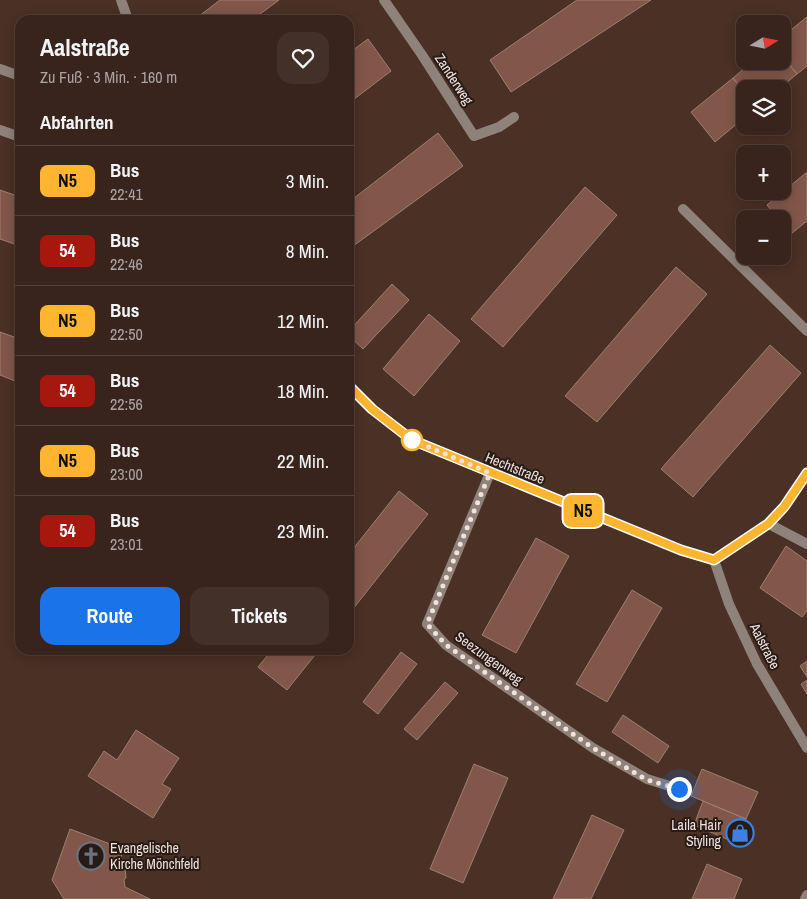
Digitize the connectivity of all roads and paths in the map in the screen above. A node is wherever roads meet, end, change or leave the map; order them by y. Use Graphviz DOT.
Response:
graph roads {
  1 [pos="121,0"];
  2 [pos="384,0"];
  3 [pos="126,15"];
  4 [pos="0,69"];
  5 [pos="15,74"];
  6 [pos="514,117"];
  7 [pos="0,130"];
  8 [pos="15,135"];
  9 [pos="683,209"];
  10 [pos="807,331"];
  11 [pos="354,391"];
  12 [pos="490,473"];
  13 [pos="807,473"];
  14 [pos="768,524"];
  15 [pos="807,544"];
  16 [pos="714,560"];
  17 [pos="807,748"];
  18 [pos="679,789"];
  19 [pos="807,895"];
  20 [pos="805,899"];
  1 -- 3 [label="street"];
  2 -- 6 [label="street, Zanderweg"];
  4 -- 5 [label="street"];
  7 -- 8 [label="street"];
  9 -- 10 [label="street"];
  11 -- 12 [label="street, Hechtstraße"];
  12 -- 16 [label="street, Hechtstraße"];
  12 -- 18 [label="street, Seezungenweg"];
  13 -- 14 [label="street"];
  14 -- 15 [label="street"];
  14 -- 16 [label="street"];
  16 -- 17 [label="street, Aalstraße"];
  19 -- 20 [label="street"];
}
